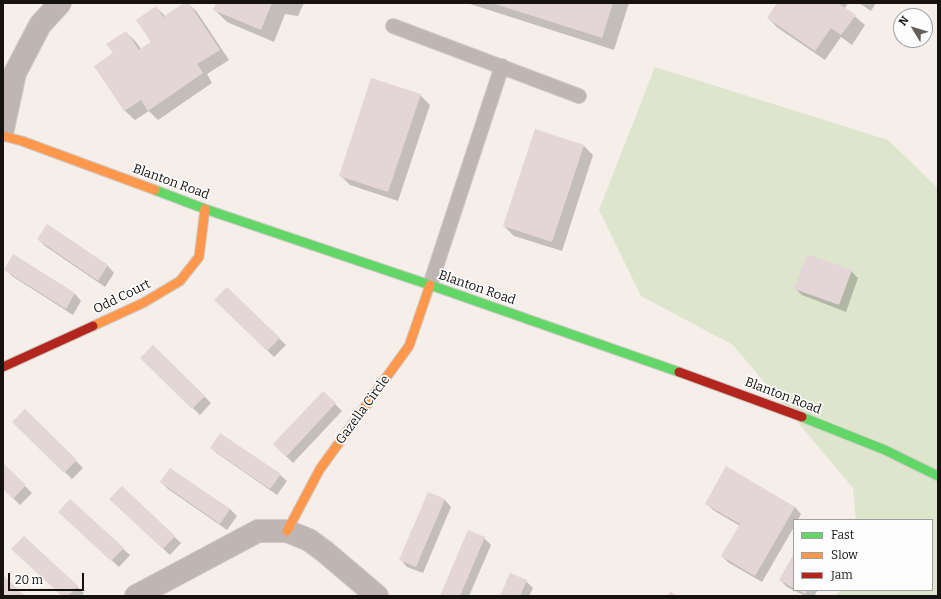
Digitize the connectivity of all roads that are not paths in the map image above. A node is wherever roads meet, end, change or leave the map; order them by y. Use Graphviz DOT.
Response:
graph roads {
  1 [pos="60,3"];
  2 [pos="393,26"];
  3 [pos="502,66"];
  4 [pos="580,96"];
  5 [pos="3,129"];
  6 [pos="3,136"];
  7 [pos="206,209"];
  8 [pos="430,285"];
  9 [pos="3,367"];
  10 [pos="938,476"];
  11 [pos="286,531"];
  12 [pos="136,596"];
  13 [pos="377,596"];
  1 -- 5 [label="street"];
  2 -- 3 [label="lane"];
  3 -- 4 [label="lane"];
  3 -- 8 [label="lane"];
  6 -- 7 [label="street, Blanton Road"];
  7 -- 8 [label="street, Blanton Road"];
  7 -- 9 [label="street, Odd Court"];
  8 -- 10 [label="street, Blanton Road"];
  8 -- 11 [label="street, Gazella Circle"];
  11 -- 12 [label="street"];
  11 -- 13 [label="street"];
}
